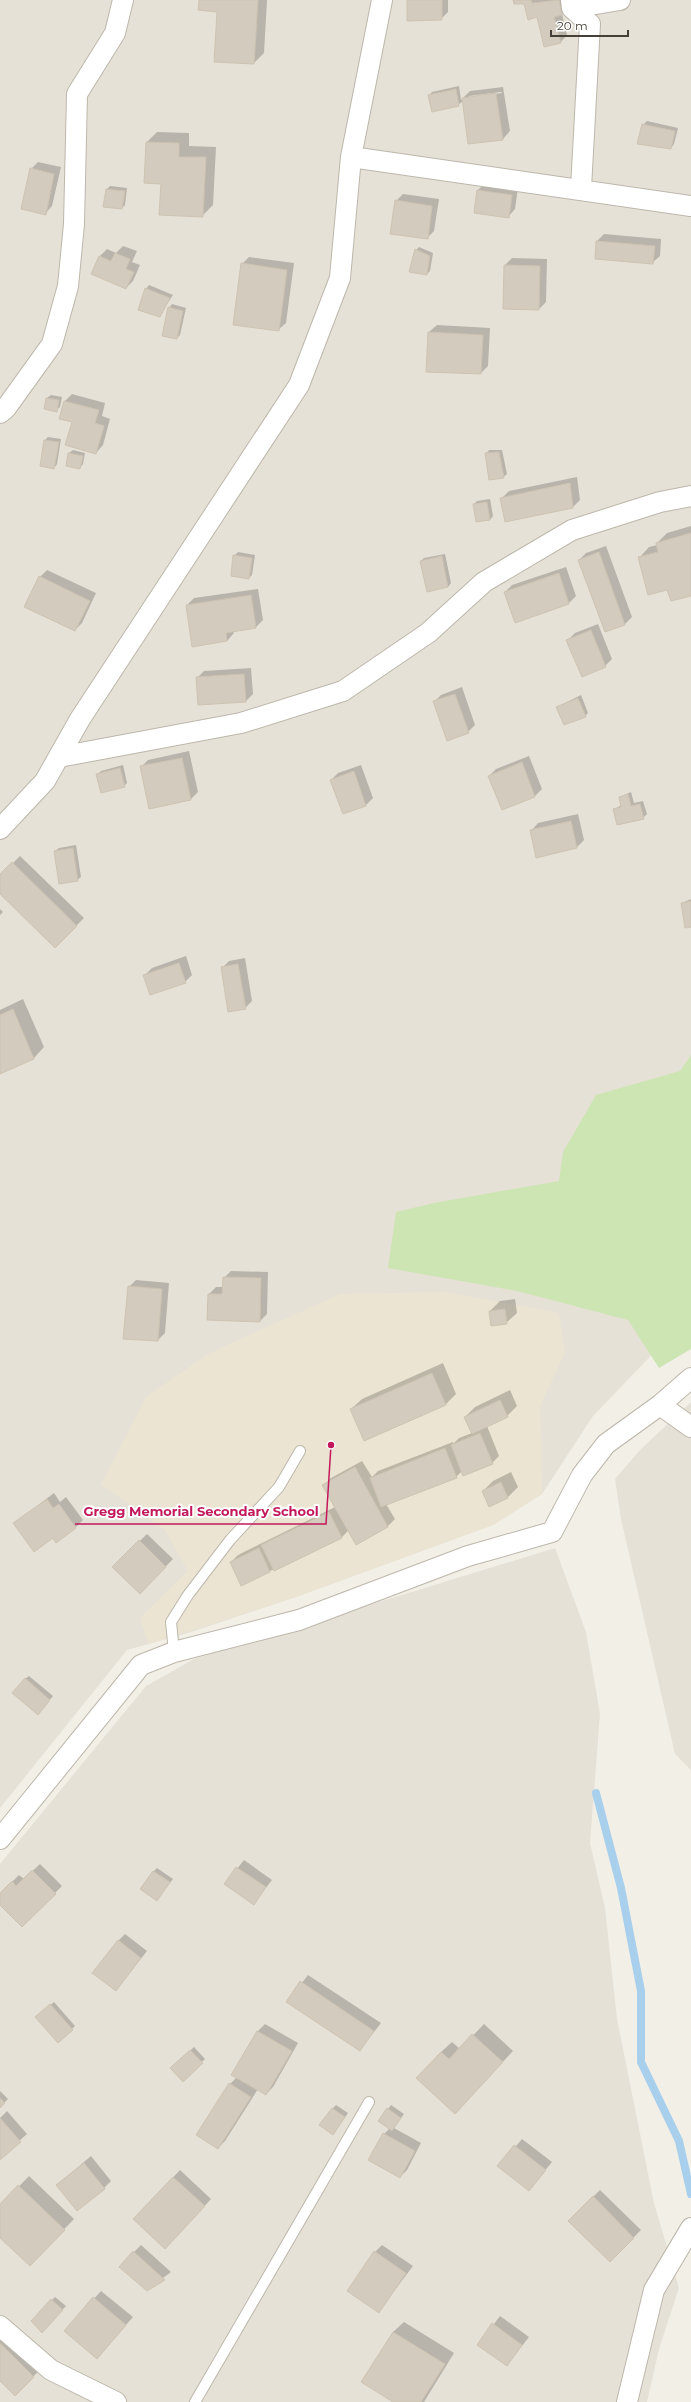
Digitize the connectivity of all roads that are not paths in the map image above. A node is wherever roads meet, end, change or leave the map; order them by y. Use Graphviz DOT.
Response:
graph roads {
  1 [pos="123,0"];
  2 [pos="382,0"];
  3 [pos="620,0"];
  4 [pos="572,4"];
  5 [pos="350,157"];
  6 [pos="581,188"];
  7 [pos="691,206"];
  8 [pos="0,413"];
  9 [pos="691,496"];
  10 [pos="59,756"];
  11 [pos="0,829"];
  12 [pos="691,1378"];
  13 [pos="660,1405"];
  14 [pos="691,1427"];
  15 [pos="300,1451"];
  16 [pos="174,1652"];
  17 [pos="0,1839"];
  18 [pos="369,2102"];
  19 [pos="691,2228"];
  20 [pos="0,2326"];
  21 [pos="116,2402"];
  22 [pos="195,2402"];
  23 [pos="627,2402"];
  1 -- 8 [label="street"];
  2 -- 5 [label="street"];
  3 -- 4 [label="street"];
  4 -- 6 [label="street"];
  5 -- 6 [label="street"];
  5 -- 10 [label="street"];
  6 -- 7 [label="street"];
  9 -- 10 [label="street"];
  10 -- 11 [label="street"];
  12 -- 13 [label="street"];
  13 -- 14 [label="street"];
  13 -- 16 [label="street"];
  15 -- 16 [label="lane"];
  16 -- 17 [label="street"];
  18 -- 22 [label="lane"];
  19 -- 23 [label="street"];
  20 -- 21 [label="street"];
}
